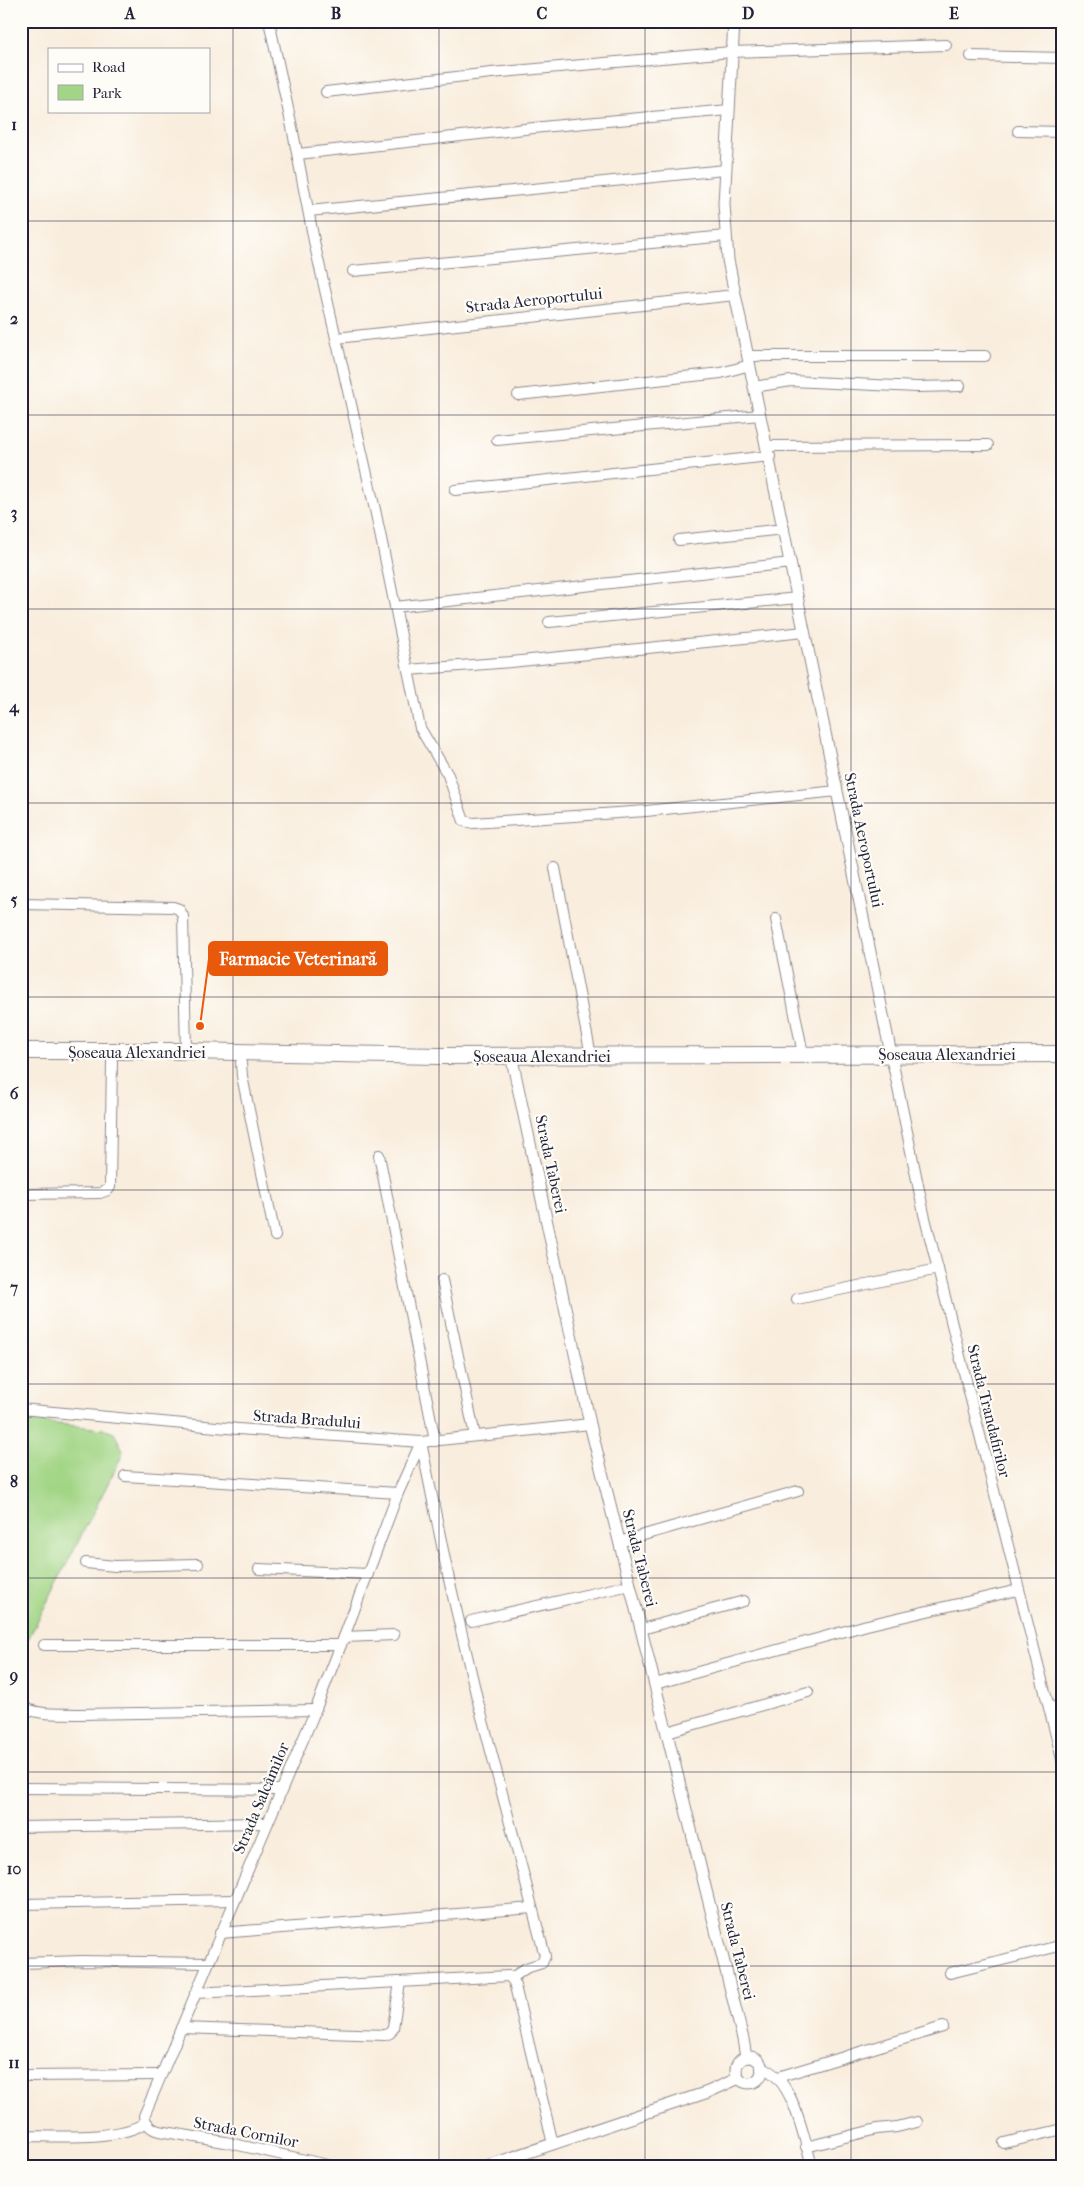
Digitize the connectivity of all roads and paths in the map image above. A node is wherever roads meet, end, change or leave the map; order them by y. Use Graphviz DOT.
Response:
graph roads {
  1 [pos="269,21"];
  2 [pos="734,21"];
  3 [pos="946,45"];
  4 [pos="731,52"];
  5 [pos="971,56"];
  6 [pos="1063,58"];
  7 [pos="326,92"];
  8 [pos="729,110"];
  9 [pos="1018,131"];
  10 [pos="1063,132"];
  11 [pos="298,154"];
  12 [pos="725,170"];
  13 [pos="309,211"];
  14 [pos="726,236"];
  15 [pos="353,271"];
  16 [pos="735,295"];
  17 [pos="336,338"];
  18 [pos="985,356"];
  19 [pos="749,361"];
  20 [pos="960,386"];
  21 [pos="754,387"];
  22 [pos="518,395"];
  23 [pos="760,415"];
  24 [pos="497,440"];
  25 [pos="988,445"];
  26 [pos="769,451"];
  27 [pos="455,490"];
  28 [pos="784,528"];
  29 [pos="679,540"];
  30 [pos="791,563"];
  31 [pos="798,598"];
  32 [pos="395,607"];
  33 [pos="549,622"];
  34 [pos="804,632"];
  35 [pos="408,670"];
  36 [pos="837,791"];
  37 [pos="555,868"];
  38 [pos="21,904"];
  39 [pos="776,919"];
  40 [pos="21,1051"];
  41 [pos="186,1051"];
  42 [pos="803,1054"];
  43 [pos="1063,1054"];
  44 [pos="591,1056"];
  45 [pos="21,1059"];
  46 [pos="112,1060"];
  47 [pos="892,1060"];
  48 [pos="241,1063"];
  49 [pos="513,1064"];
  50 [pos="1063,1064"];
  51 [pos="379,1155"];
  52 [pos="21,1194"];
  53 [pos="275,1236"];
  54 [pos="938,1269"];
  55 [pos="442,1280"];
  56 [pos="797,1299"];
  57 [pos="21,1409"];
  58 [pos="590,1424"];
  59 [pos="475,1436"];
  60 [pos="435,1441"];
  61 [pos="421,1442"];
  62 [pos="125,1476"];
  63 [pos="798,1491"];
  64 [pos="398,1493"];
  65 [pos="785,1502"];
  66 [pos="620,1545"];
  67 [pos="86,1563"];
  68 [pos="198,1564"];
  69 [pos="259,1569"];
  70 [pos="368,1574"];
  71 [pos="630,1585"];
  72 [pos="1018,1590"];
  73 [pos="744,1601"];
  74 [pos="470,1621"];
  75 [pos="642,1629"];
  76 [pos="394,1635"];
  77 [pos="343,1641"];
  78 [pos="44,1645"];
  79 [pos="655,1684"];
  80 [pos="808,1692"];
  81 [pos="21,1706"];
  82 [pos="1063,1706"];
  83 [pos="1049,1708"];
  84 [pos="315,1710"];
  85 [pos="667,1732"];
  86 [pos="1063,1763"];
  87 [pos="21,1788"];
  88 [pos="281,1790"];
  89 [pos="267,1823"];
  90 [pos="21,1827"];
  91 [pos="234,1900"];
  92 [pos="21,1904"];
  93 [pos="532,1908"];
  94 [pos="220,1933"];
  95 [pos="1063,1945"];
  96 [pos="21,1962"];
  97 [pos="208,1963"];
  98 [pos="950,1973"];
  99 [pos="512,1978"];
  100 [pos="400,1982"];
  101 [pos="195,1993"];
  102 [pos="943,2027"];
  103 [pos="181,2028"];
  104 [pos="746,2057"];
  105 [pos="762,2068"];
  106 [pos="160,2075"];
  107 [pos="21,2076"];
  108 [pos="778,2077"];
  109 [pos="739,2078"];
  110 [pos="917,2122"];
  111 [pos="150,2126"];
  112 [pos="1063,2129"];
  113 [pos="21,2136"];
  114 [pos="1004,2143"];
  115 [pos="553,2144"];
  116 [pos="806,2147"];
  117 [pos="292,2161"];
  118 [pos="332,2166"];
  119 [pos="487,2166"];
  120 [pos="812,2166"];
  1 -- 11 [label="street"];
  2 -- 4 [label="street, Strada Aeroportului"];
  3 -- 4 [label="street"];
  4 -- 7 [label="street"];
  4 -- 8 [label="street, Strada Aeroportului"];
  5 -- 6 [label="street"];
  8 -- 11 [label="street"];
  8 -- 12 [label="street, Strada Aeroportului"];
  9 -- 10 [label="street"];
  11 -- 13 [label="street"];
  12 -- 13 [label="street"];
  12 -- 14 [label="street, Strada Aeroportului"];
  13 -- 17 [label="street"];
  14 -- 15 [label="street"];
  14 -- 16 [label="street, Strada Aeroportului"];
  16 -- 17 [label="street, Strada Aeroportului"];
  16 -- 19 [label="street, Strada Aeroportului"];
  17 -- 32 [label="street"];
  18 -- 19 [label="street"];
  19 -- 21 [label="street, Strada Aeroportului"];
  19 -- 22 [label="street"];
  20 -- 21 [label="street"];
  21 -- 23 [label="street, Strada Aeroportului"];
  23 -- 24 [label="street"];
  23 -- 26 [label="street, Strada Aeroportului"];
  25 -- 26 [label="street"];
  26 -- 27 [label="street"];
  26 -- 28 [label="street, Strada Aeroportului"];
  28 -- 29 [label="street"];
  28 -- 30 [label="street, Strada Aeroportului"];
  30 -- 31 [label="street, Strada Aeroportului"];
  30 -- 32 [label="street"];
  31 -- 33 [label="street"];
  31 -- 34 [label="street, Strada Aeroportului"];
  32 -- 35 [label="street"];
  34 -- 35 [label="street"];
  34 -- 36 [label="street, Strada Aeroportului"];
  35 -- 36 [label="street"];
  36 -- 47 [label="street, Strada Aeroportului"];
  37 -- 44 [label="street"];
  38 -- 41 [label="street"];
  39 -- 42 [label="street"];
  40 -- 41 [label="highway, Șoseaua Alexandriei"];
  41 -- 44 [label="highway, Șoseaua Alexandriei"];
  42 -- 44 [label="highway, Șoseaua Alexandriei"];
  42 -- 47 [label="highway, Șoseaua Alexandriei"];
  43 -- 47 [label="highway, Șoseaua Alexandriei"];
  45 -- 46 [label="highway, Șoseaua Alexandriei"];
  46 -- 48 [label="highway, Șoseaua Alexandriei"];
  46 -- 52 [label="street"];
  47 -- 49 [label="highway, Șoseaua Alexandriei"];
  47 -- 50 [label="highway, Șoseaua Alexandriei"];
  47 -- 54 [label="street, Strada Trandafirilor"];
  48 -- 49 [label="highway, Șoseaua Alexandriei"];
  48 -- 53 [label="street"];
  49 -- 58 [label="street, Strada Taberei"];
  51 -- 60 [label="street"];
  54 -- 56 [label="street"];
  54 -- 72 [label="street, Strada Trandafirilor"];
  55 -- 59 [label="street"];
  57 -- 61 [label="street, Strada Bradului"];
  58 -- 59 [label="street, Strada Bradului"];
  58 -- 66 [label="street, Strada Taberei"];
  59 -- 60 [label="street, Strada Bradului"];
  60 -- 61 [label="street, Strada Bradului"];
  61 -- 64 [label="street, Strada Salcâmilor"];
  61 -- 93 [label="street"];
  62 -- 64 [label="street"];
  63 -- 66 [label="street"];
  64 -- 70 [label="street, Strada Salcâmilor"];
  65 -- 66 [label="street"];
  66 -- 71 [label="street, Strada Taberei"];
  67 -- 68 [label="street"];
  69 -- 70 [label="street"];
  70 -- 77 [label="street, Strada Salcâmilor"];
  71 -- 74 [label="street"];
  71 -- 75 [label="street, Strada Taberei"];
  72 -- 79 [label="street"];
  72 -- 83 [label="street, Strada Trandafirilor"];
  73 -- 75 [label="street"];
  75 -- 79 [label="street, Strada Taberei"];
  76 -- 77 [label="street"];
  77 -- 78 [label="street"];
  77 -- 84 [label="street, Strada Salcâmilor"];
  79 -- 85 [label="street, Strada Taberei"];
  80 -- 85 [label="street"];
  81 -- 84 [label="street"];
  82 -- 83 [label="street"];
  83 -- 86 [label="street, Strada Trandafirilor"];
  84 -- 88 [label="street, Strada Salcâmilor"];
  85 -- 104 [label="street, Strada Taberei"];
  87 -- 88 [label="street"];
  88 -- 89 [label="street, Strada Salcâmilor"];
  89 -- 90 [label="street"];
  89 -- 91 [label="street, Strada Salcâmilor"];
  91 -- 92 [label="street"];
  91 -- 94 [label="street, Strada Salcâmilor"];
  93 -- 94 [label="street"];
  93 -- 99 [label="street"];
  94 -- 97 [label="street, Strada Salcâmilor"];
  95 -- 98 [label="street"];
  96 -- 97 [label="street"];
  97 -- 101 [label="street, Strada Salcâmilor"];
  99 -- 100 [label="street"];
  99 -- 115 [label="street"];
  100 -- 101 [label="street"];
  100 -- 103 [label="street"];
  101 -- 103 [label="street, Strada Salcâmilor"];
  102 -- 108 [label="street"];
  103 -- 106 [label="street, Strada Salcâmilor"];
  104 -- 105 [label="street"];
  104 -- 109 [label="street"];
  105 -- 108 [label="street"];
  105 -- 109 [label="street"];
  106 -- 107 [label="street"];
  106 -- 111 [label="street, Strada Salcâmilor"];
  108 -- 116 [label="street"];
  109 -- 115 [label="street"];
  110 -- 116 [label="street"];
  111 -- 113 [label="street"];
  111 -- 117 [label="street, Strada Cornilor"];
  112 -- 114 [label="street"];
  115 -- 119 [label="street"];
  116 -- 120 [label="street"];
  117 -- 118 [label="street, Strada Cornilor"];
}
